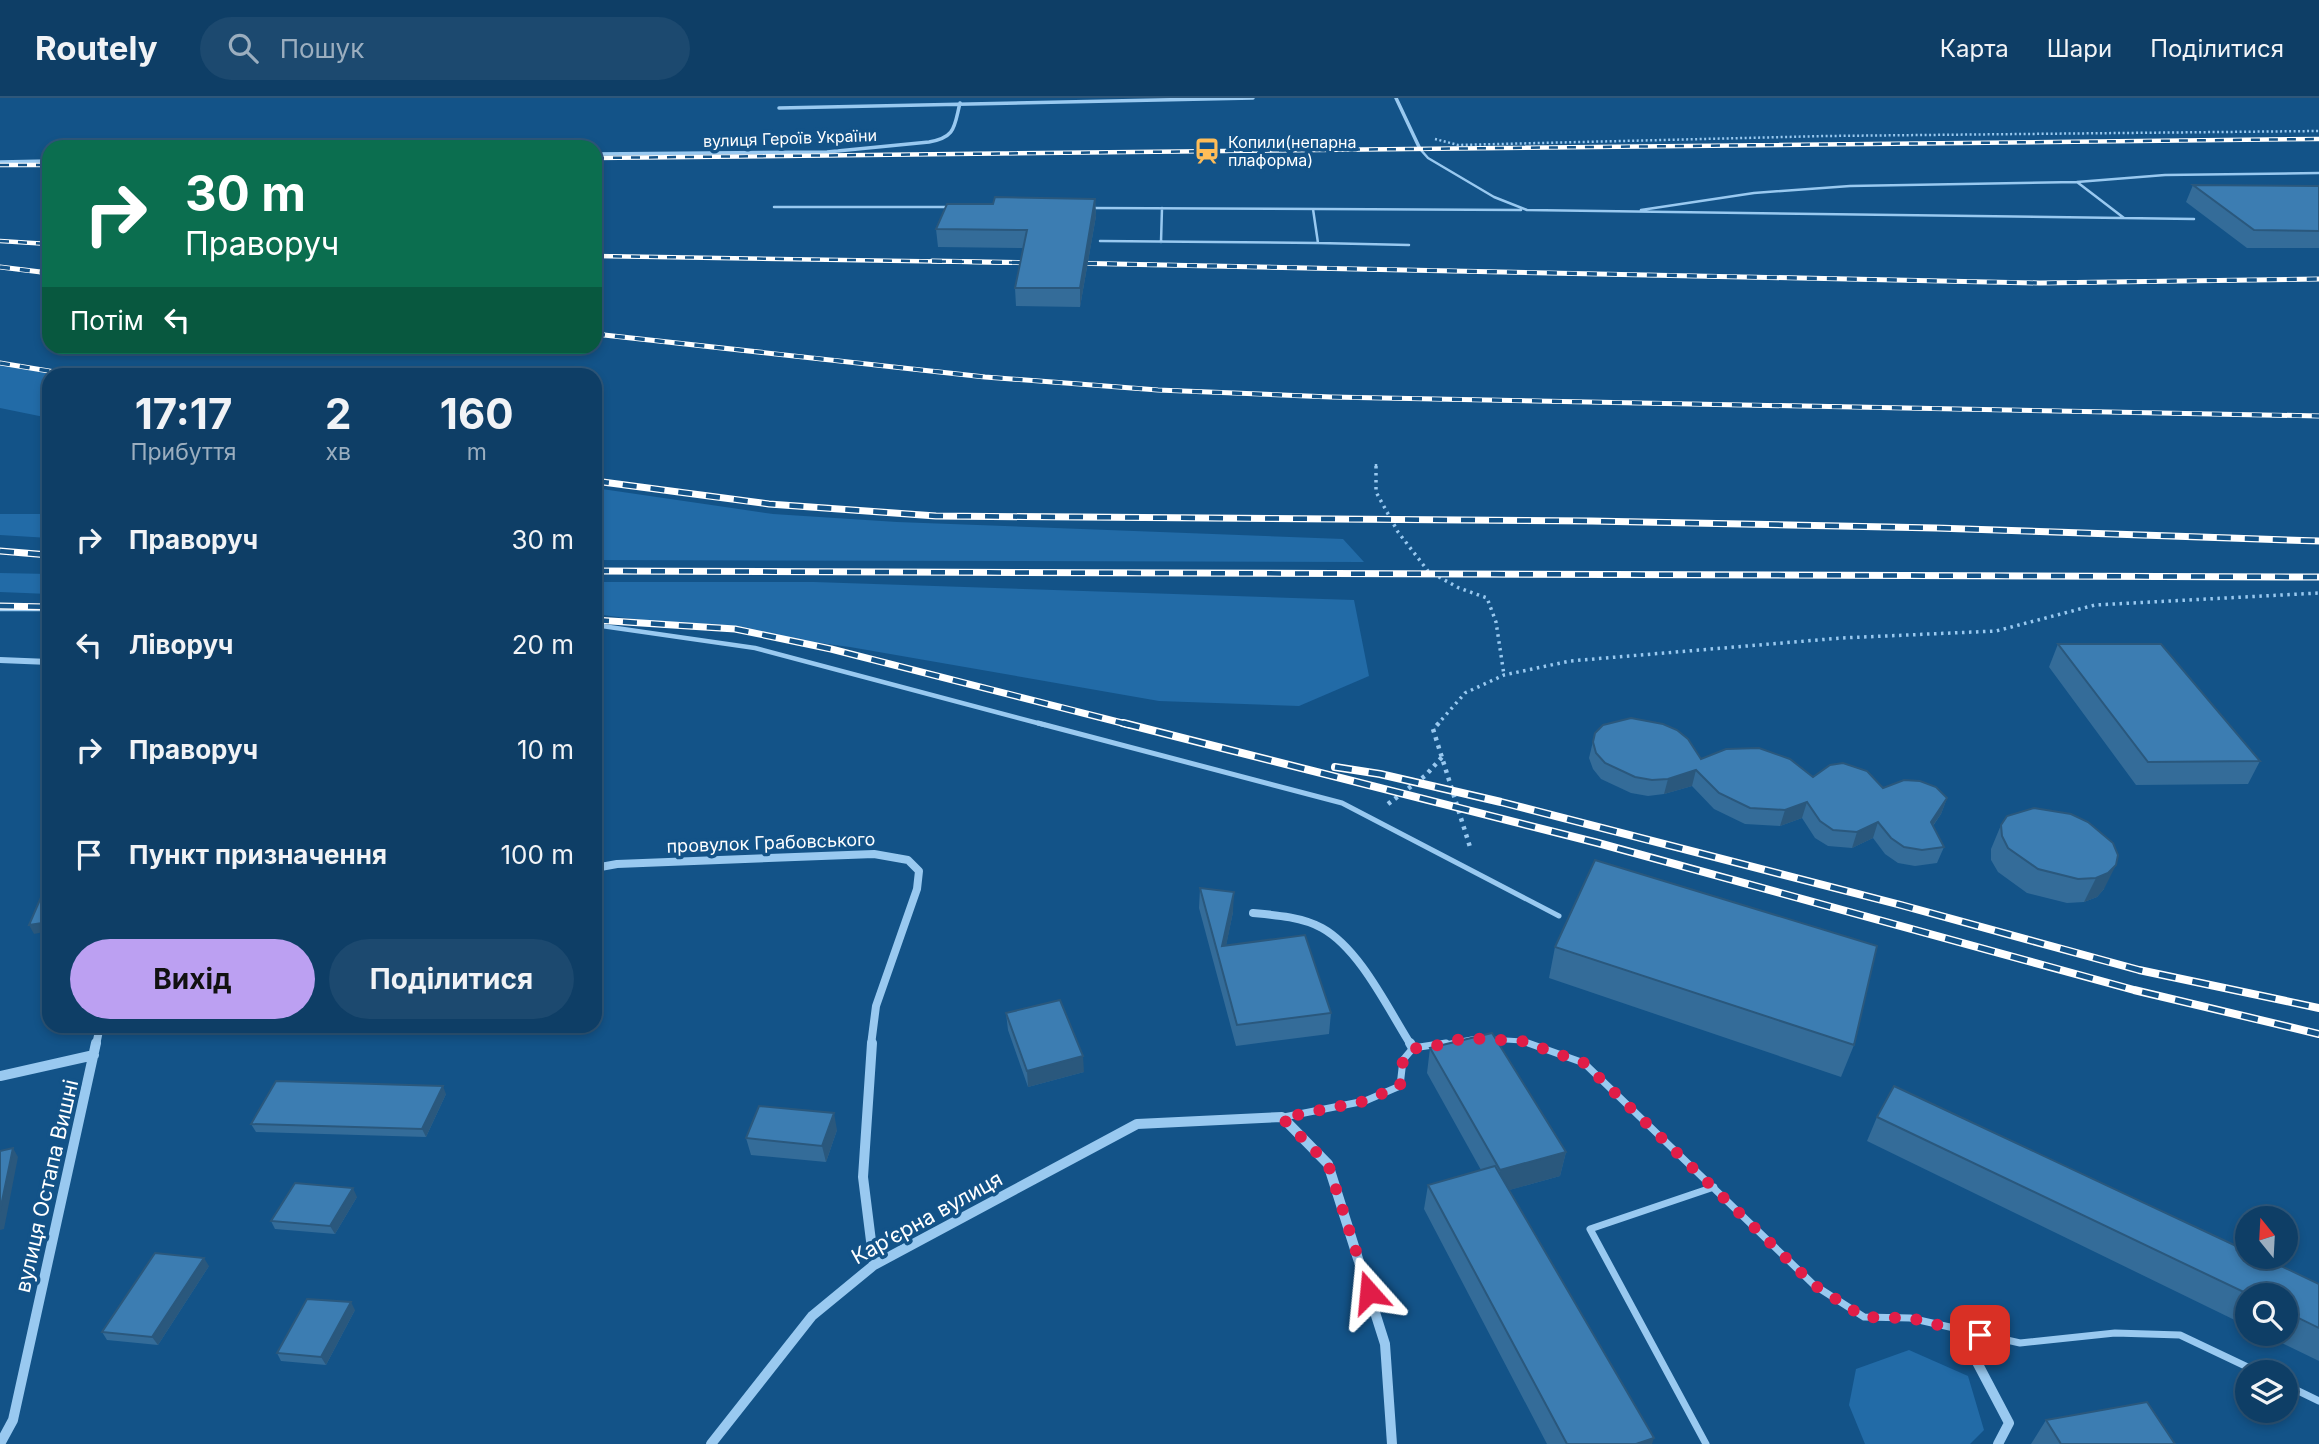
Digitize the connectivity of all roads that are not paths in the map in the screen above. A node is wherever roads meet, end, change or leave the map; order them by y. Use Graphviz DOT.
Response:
graph roads {
  1 [pos="1253,98"];
  2 [pos="1396,98"];
  3 [pos="960,103"];
  4 [pos="779,108"];
  5 [pos="1420,149"];
  6 [pos="602,154"];
  7 [pos="42,161"];
  8 [pos="0,162"];
  9 [pos="2319,173"];
  10 [pos="2077,182"];
  11 [pos="774,207"];
  12 [pos="954,207"];
  13 [pos="1079,208"];
  14 [pos="1162,208"];
  15 [pos="1313,209"];
  16 [pos="1527,209"];
  17 [pos="1622,212"];
  18 [pos="2124,218"];
  19 [pos="2194,219"];
  20 [pos="1100,241"];
  21 [pos="1161,242"];
  22 [pos="1318,243"];
  23 [pos="1409,245"];
  24 [pos="0,609"];
  25 [pos="42,609"];
  26 [pos="602,626"];
  27 [pos="0,660"];
  28 [pos="42,662"];
  29 [pos="602,867"];
  30 [pos="1253,914"];
  31 [pos="1559,916"];
  32 [pos="99,1033"];
  33 [pos="1413,1048"];
  34 [pos="94,1055"];
  35 [pos="0,1076"];
  36 [pos="1282,1118"];
  37 [pos="1714,1187"];
  38 [pos="874,1265"];
  39 [pos="1960,1331"];
  40 [pos="2235,1361"];
  41 [pos="2298,1391"];
  42 [pos="2319,1401"];
  43 [pos="0,1444"];
  44 [pos="711,1444"];
  45 [pos="1392,1444"];
  46 [pos="1706,1444"];
  47 [pos="1998,1444"];
  1 -- 3 [label="street, вулиця Героїв України"];
  2 -- 5 [label="street"];
  3 -- 4 [label="street, вулиця Героїв України"];
  3 -- 6 [label="street, вулиця Героїв України"];
  5 -- 16 [label="lane"];
  7 -- 8 [label="street"];
  9 -- 10 [label="lane"];
  10 -- 17 [label="lane"];
  10 -- 18 [label="lane"];
  11 -- 12 [label="lane"];
  13 -- 14 [label="lane"];
  14 -- 15 [label="lane"];
  14 -- 21 [label="lane"];
  15 -- 16 [label="lane"];
  15 -- 22 [label="lane"];
  16 -- 17 [label="lane"];
  17 -- 18 [label="lane"];
  18 -- 19 [label="lane"];
  20 -- 21 [label="lane"];
  21 -- 22 [label="lane"];
  22 -- 23 [label="lane"];
  24 -- 25 [label="lane"];
  26 -- 31 [label="lane"];
  27 -- 28 [label="street"];
  29 -- 38 [label="street, провулок Грабовського"];
  30 -- 33 [label="street"];
  32 -- 34 [label="street, вулиця Остапа Вишні"];
  33 -- 36 [label="lane"];
  33 -- 37 [label="lane"];
  34 -- 35 [label="street, вулиця Остапа Вишні"];
  34 -- 43 [label="street, вулиця Остапа Вишні"];
  36 -- 38 [label="street, Карʼєрна вулиця"];
  36 -- 45 [label="street"];
  37 -- 39 [label="lane"];
  37 -- 46 [label="lane"];
  38 -- 44 [label="street, Карʼєрна вулиця"];
  39 -- 40 [label="lane"];
  39 -- 47 [label="street"];
  41 -- 42 [label="lane"];
}
